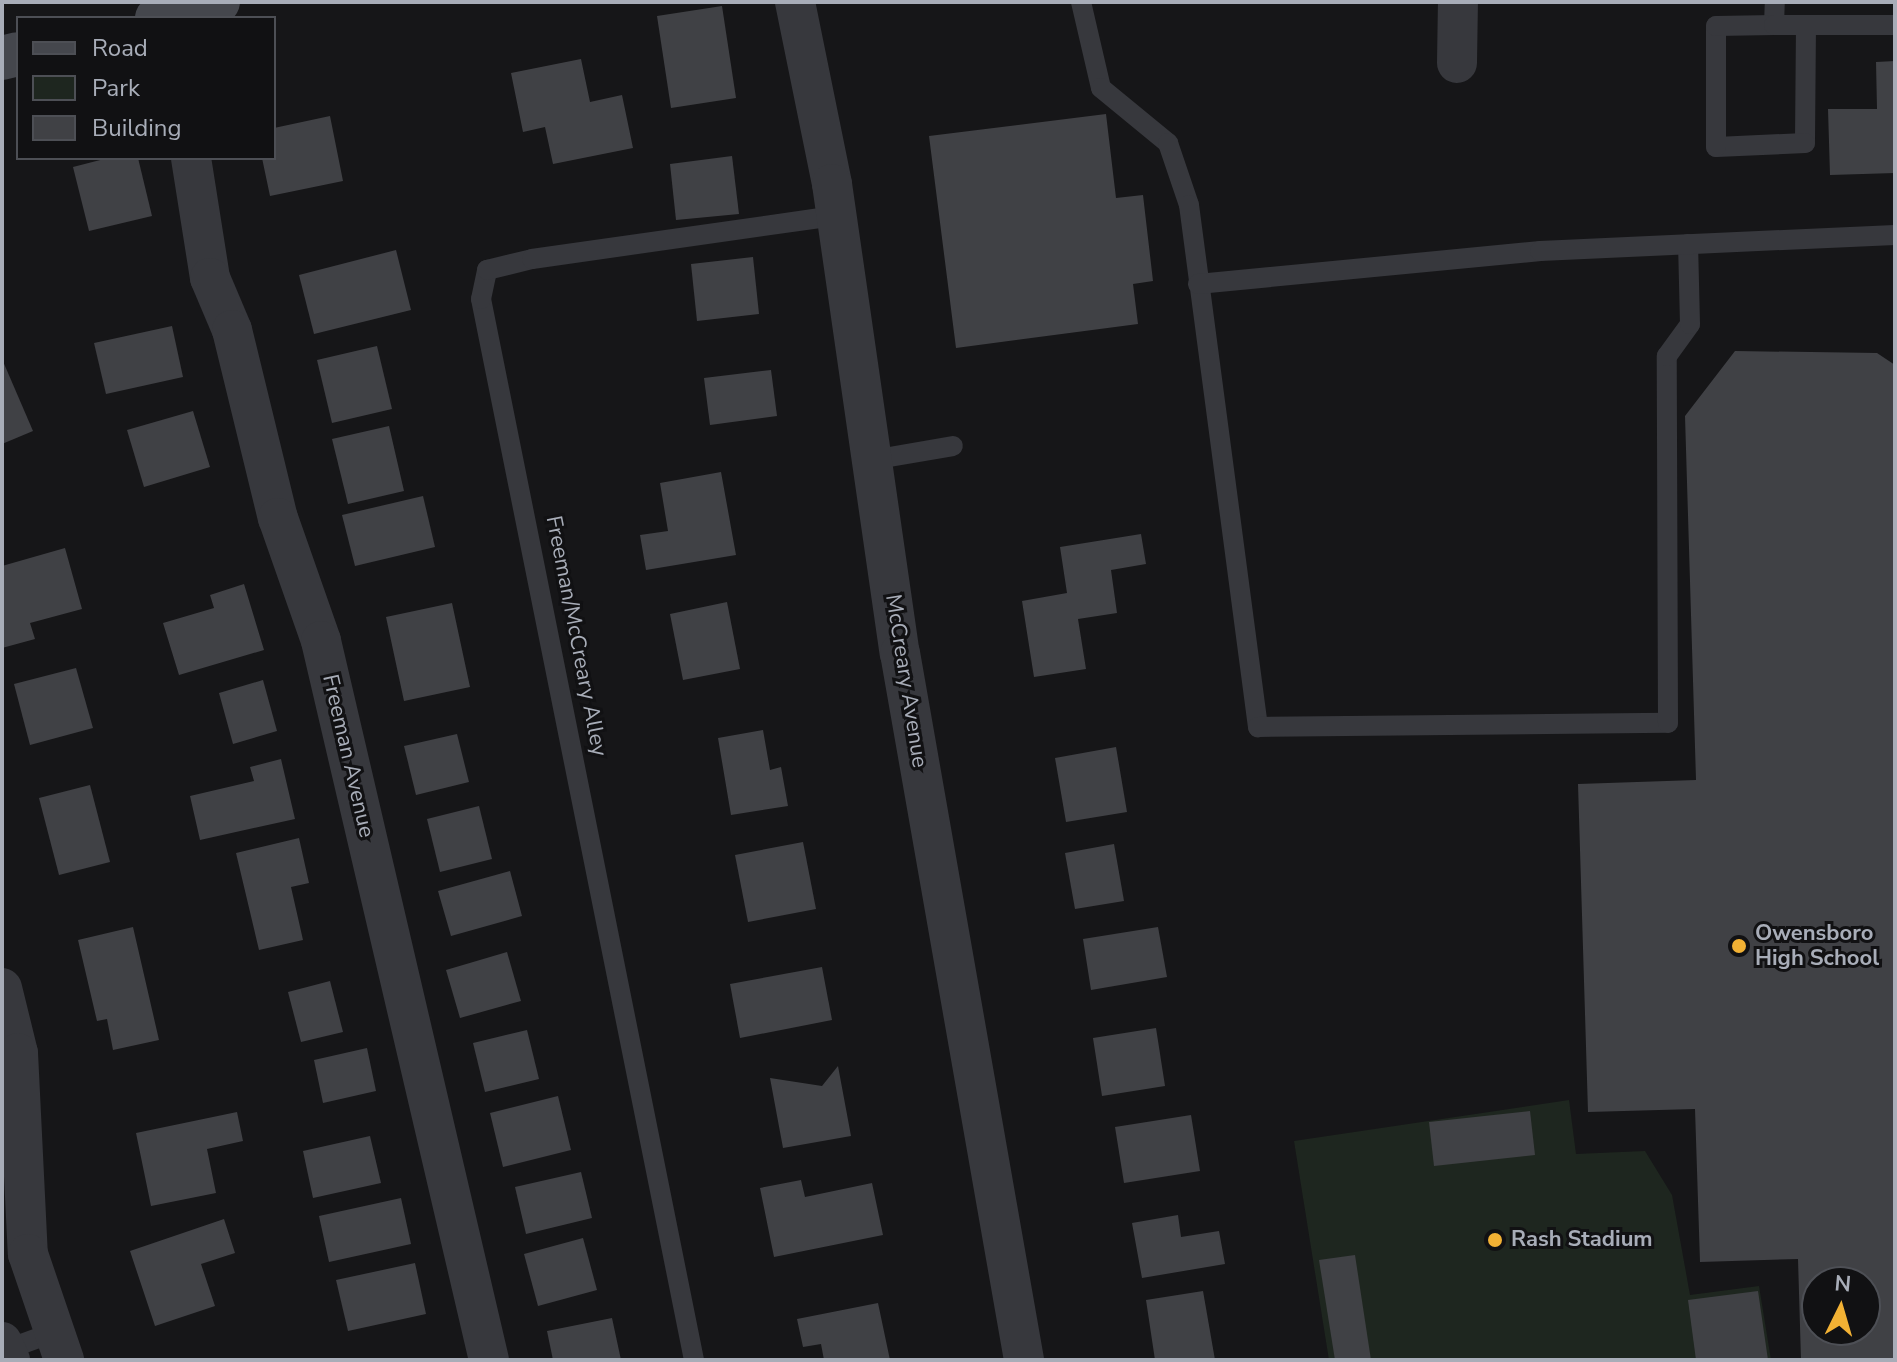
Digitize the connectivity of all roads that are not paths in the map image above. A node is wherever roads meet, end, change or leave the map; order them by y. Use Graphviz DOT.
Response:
graph roads {
  1 [pos="218,2"];
  2 [pos="795,2"];
  3 [pos="1081,2"];
  4 [pos="1458,2"];
  5 [pos="1775,2"];
  6 [pos="170,16"];
  7 [pos="1774,25"];
  8 [pos="1806,25"];
  9 [pos="1895,25"];
  10 [pos="1457,63"];
  11 [pos="191,160"];
  12 [pos="836,216"];
  13 [pos="1895,235"];
  14 [pos="1688,244"];
  15 [pos="1198,284"];
  16 [pos="953,446"];
  17 [pos="872,460"];
  18 [pos="2,988"];
  19 [pos="58,1347"];
  20 [pos="5,1351"];
  21 [pos="489,1360"];
  22 [pos="694,1360"];
  23 [pos="1024,1360"];
  1 -- 6 [label="street"];
  2 -- 12 [label="street, McCreary Avenue"];
  3 -- 15 [label="lane"];
  4 -- 10 [label="street"];
  5 -- 7 [label="lane"];
  7 -- 8 [label="lane"];
  7 -- 8 [label="lane"];
  8 -- 9 [label="lane"];
  11 -- 21 [label="street, Freeman Avenue"];
  12 -- 17 [label="street, McCreary Avenue"];
  12 -- 22 [label="lane, Freeman/McCreary Alley"];
  13 -- 14 [label="lane"];
  14 -- 15 [label="lane"];
  14 -- 15 [label="lane"];
  16 -- 17 [label="lane"];
  17 -- 23 [label="street, McCreary Avenue"];
  18 -- 19 [label="street"];
  19 -- 20 [label="lane"];
}
